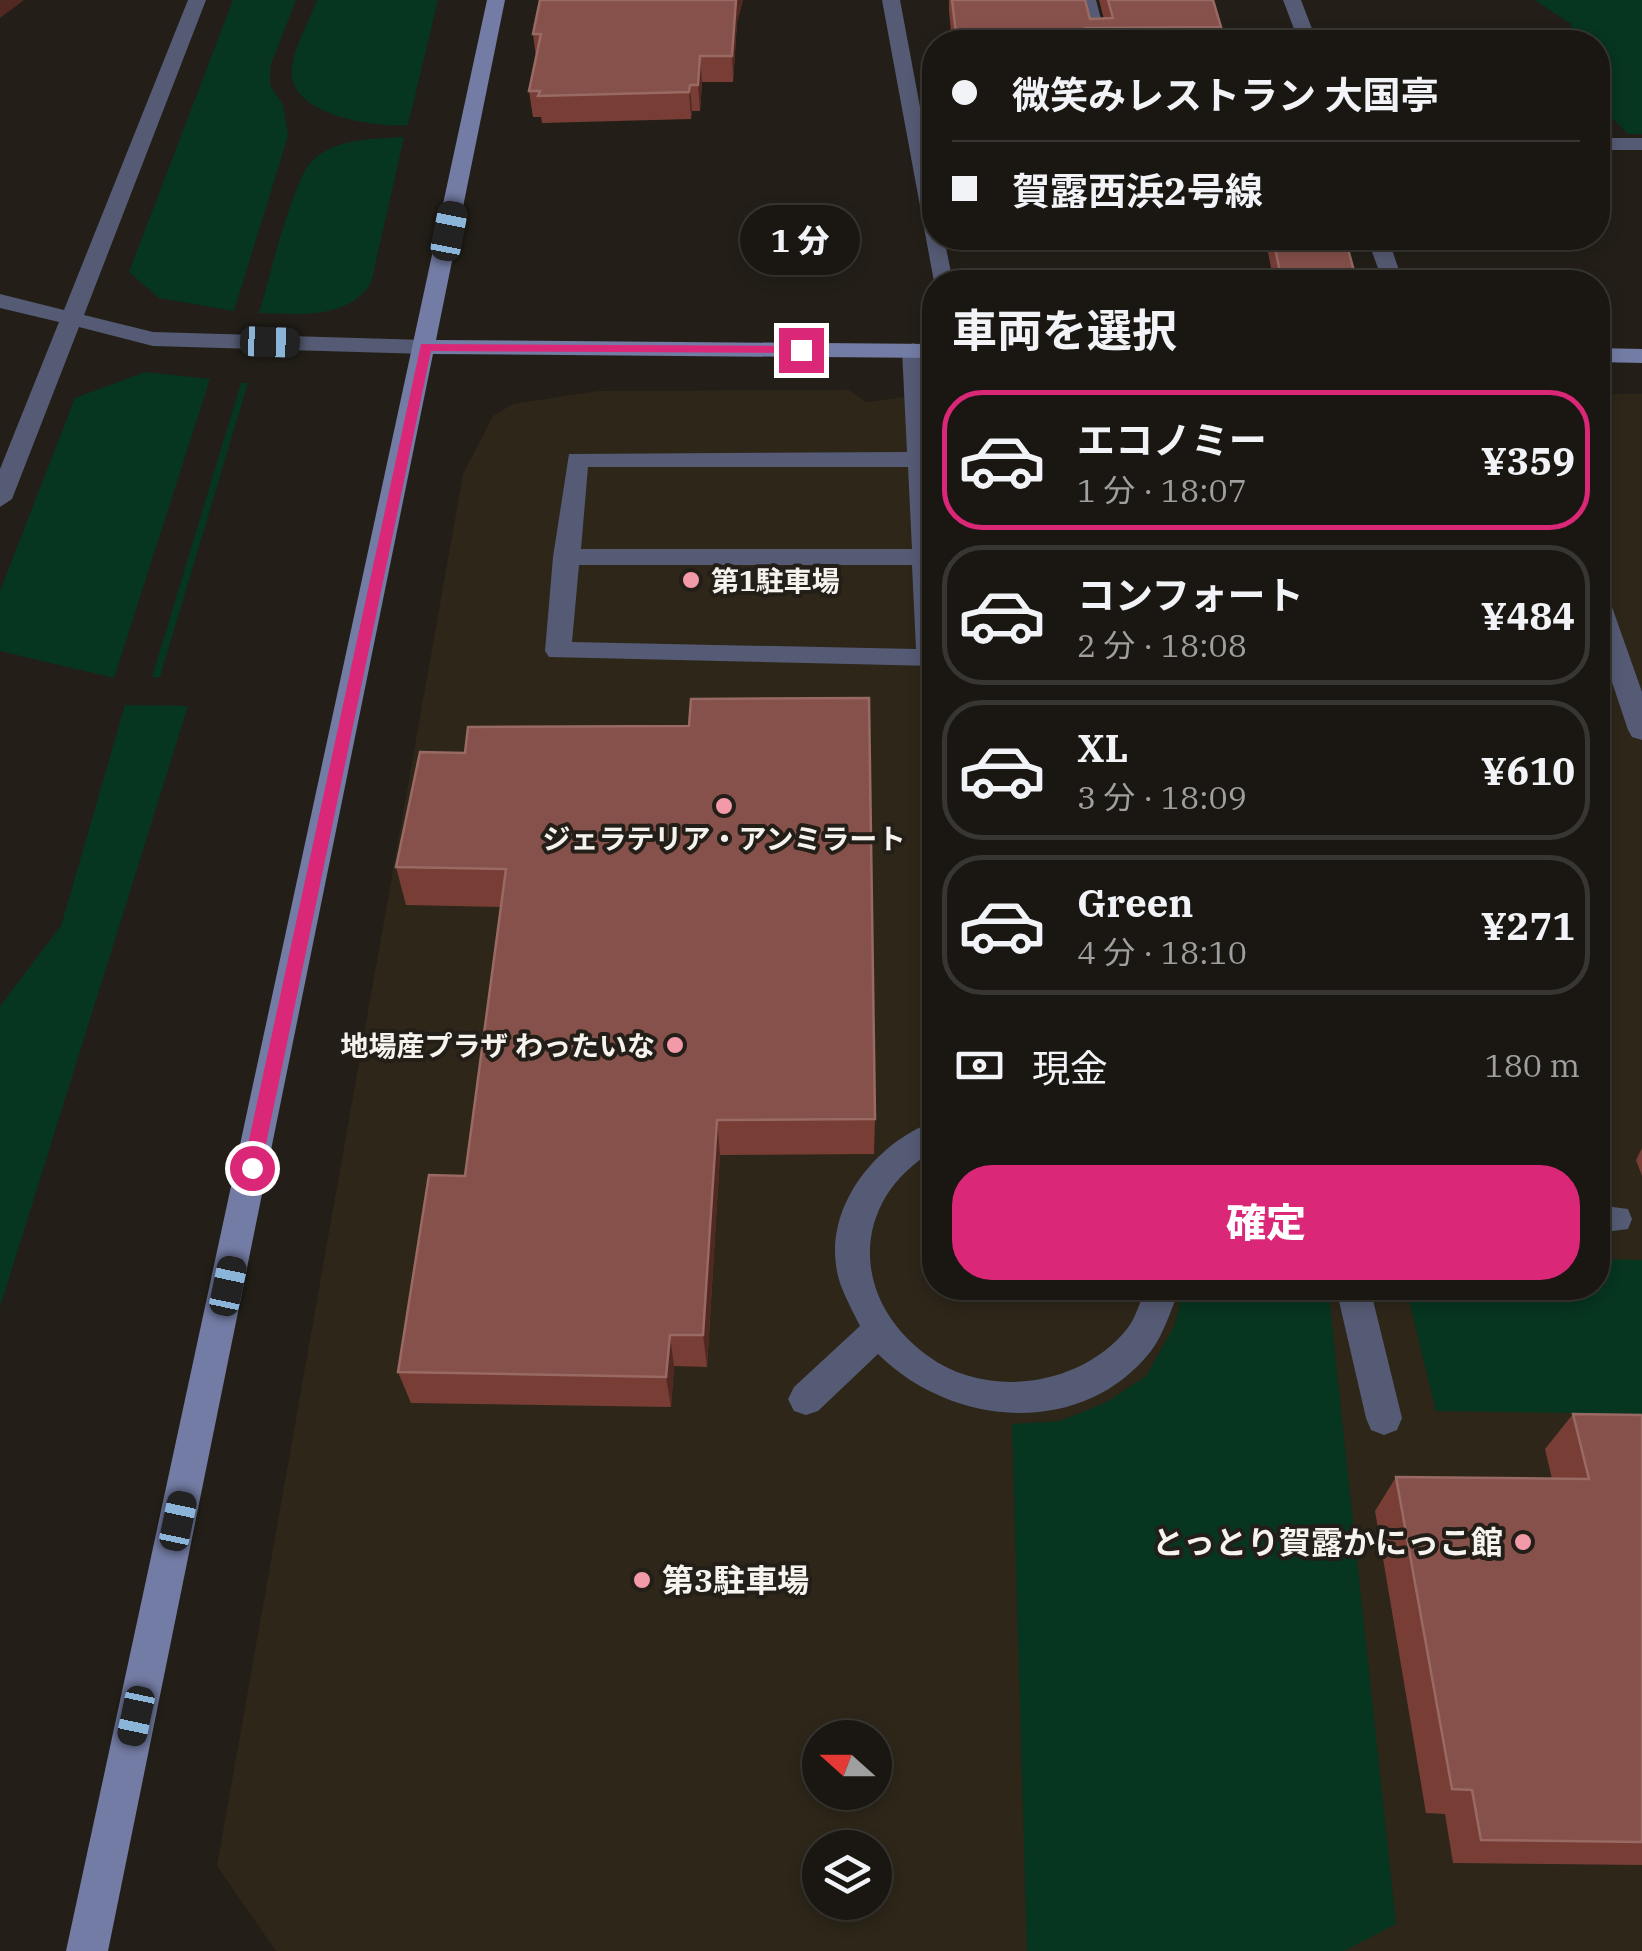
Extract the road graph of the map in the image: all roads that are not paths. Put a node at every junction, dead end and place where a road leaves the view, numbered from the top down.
1 (198, 0) edge
2 (496, 0) edge
3 (892, 0) edge
4 (1087, 0) edge
5 (1292, 0) edge
6 (1095, 30) edge
7 (1303, 30) edge
8 (1610, 144) edge
9 (1642, 144) edge
10 (922, 169) edge
11 (0, 301) edge
12 (72, 318) junction
13 (426, 347) junction
14 (922, 350) edge
15 (1610, 355) edge
16 (1642, 356) edge
17 (922, 460) edge
18 (0, 499) edge
19 (922, 557) edge
20 (564, 558) junction
21 (1610, 638) edge
22 (922, 658) edge
23 (1642, 730) edge
24 (922, 1140) edge
25 (1160, 1300) edge
26 (1357, 1300) edge
27 (879, 1330) junction
28 (806, 1399) dead end
29 (1384, 1418) dead end
30 (87, 1951) edge

1 - 12 street
2 - 13 street
3 - 10 street
4 - 6 street
5 - 7 street
8 - 9 street
11 - 12 street
12 - 13 street
12 - 18 street
13 - 14 street
13 - 30 street
15 - 16 street
17 - 20 street
19 - 20 street
20 - 22 street
21 - 23 street
24 - 27 street
25 - 27 street
26 - 29 street
27 - 28 street

